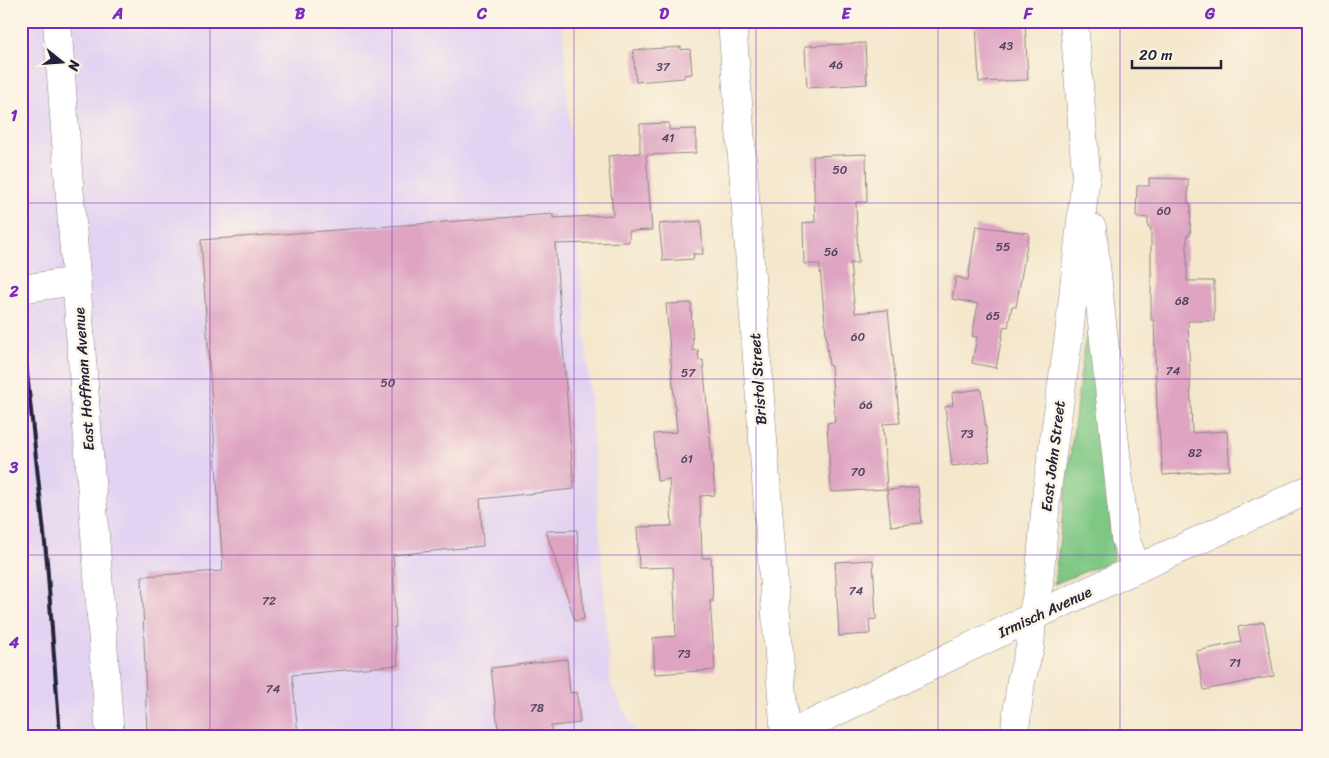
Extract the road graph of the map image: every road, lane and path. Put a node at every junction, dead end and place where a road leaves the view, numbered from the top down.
1 (57, 21) edge
2 (732, 21) edge
3 (1074, 21) edge
4 (1086, 174) junction
5 (76, 281) junction
6 (21, 288) edge
7 (1308, 490) edge
8 (1137, 569) junction
9 (1032, 617) junction
10 (784, 736) edge
11 (110, 737) edge
12 (1014, 737) edge

1 - 5 street, East Hoffman Avenue
2 - 10 street, Bristol Street
3 - 4 street, East John Street
4 - 8 street, East John Street
4 - 9 street, East John Street
5 - 6 street
5 - 11 street, East Hoffman Avenue
7 - 8 street, Irmisch Avenue
8 - 9 street, Irmisch Avenue
9 - 10 street, Irmisch Avenue
9 - 12 street, East John Street

